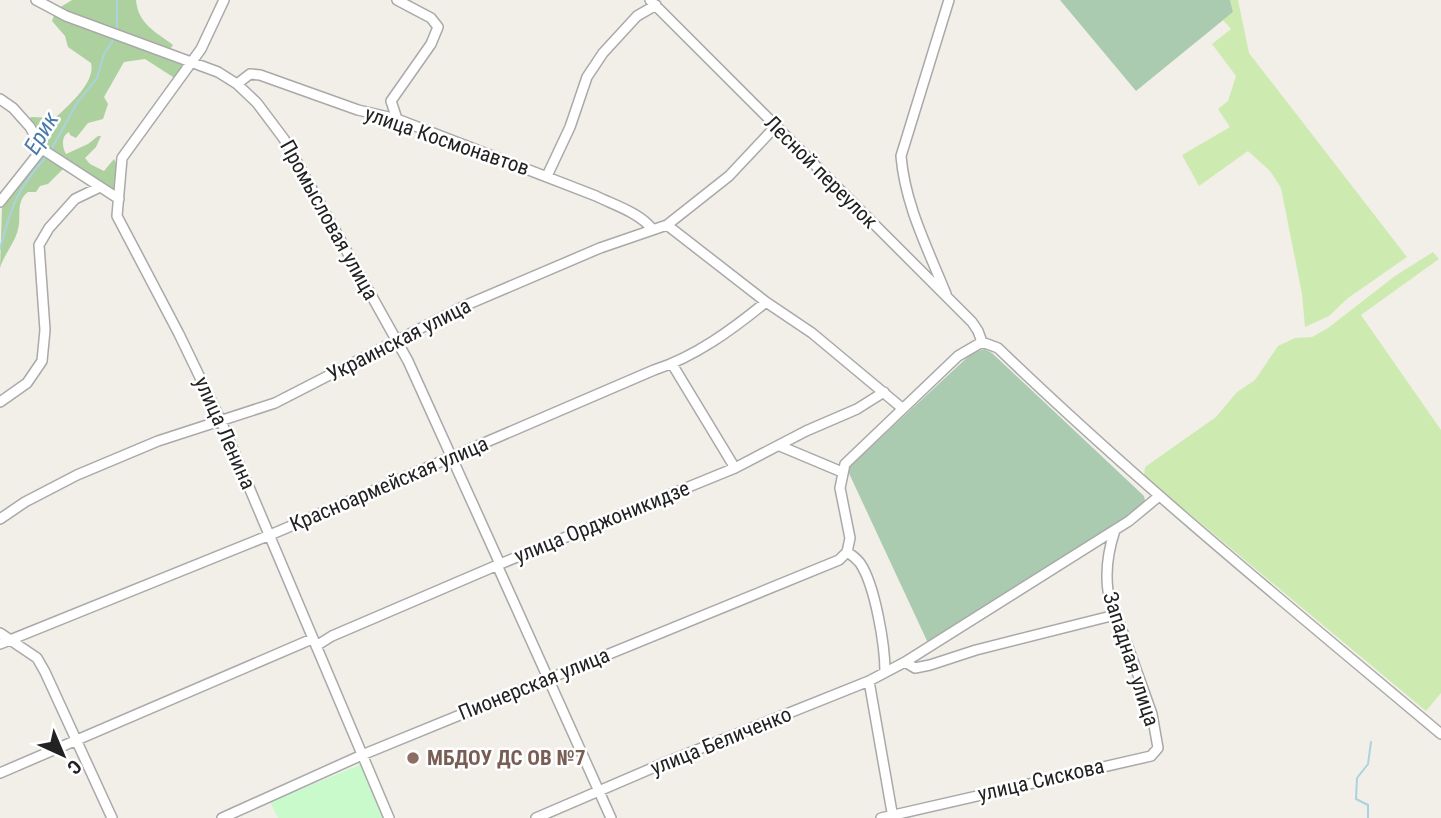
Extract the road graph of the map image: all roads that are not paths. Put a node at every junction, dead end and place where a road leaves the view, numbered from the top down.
1 (36, 0) edge
2 (224, 0) edge
3 (397, 0) edge
4 (949, 0) edge
5 (653, 3) edge
6 (191, 62) junction
7 (237, 84) junction
8 (0, 99) edge
9 (391, 101) junction
10 (374, 114) junction
11 (397, 119) junction
12 (775, 127) junction
13 (42, 149) junction
14 (547, 176) junction
15 (100, 187) junction
16 (119, 199) junction
17 (0, 202) edge
18 (667, 225) junction
19 (652, 229) junction
20 (948, 299) junction
21 (766, 302) junction
22 (396, 342) junction
23 (982, 342) junction
24 (672, 364) junction
25 (884, 392) junction
26 (0, 402) edge
27 (902, 408) junction
28 (221, 421) junction
29 (780, 446) junction
30 (452, 456) junction
31 (735, 468) junction
32 (842, 472) junction
33 (1158, 497) junction
34 (0, 519) edge
35 (1115, 530) junction
36 (270, 535) junction
37 (847, 552) junction
38 (498, 564) junction
39 (1115, 615) junction
40 (0, 632) edge
41 (13, 641) junction
42 (314, 643) junction
43 (0, 645) edge
44 (905, 662) junction
45 (885, 673) junction
46 (550, 677) junction
47 (869, 681) junction
48 (1441, 734) edge
49 (78, 741) junction
50 (1158, 748) joint
51 (362, 755) junction
52 (0, 773) edge
53 (600, 792) junction
54 (893, 816) edge
55 (112, 818) edge
56 (222, 818) edge
57 (389, 818) edge
58 (536, 818) edge
59 (611, 818) edge
60 (881, 818) edge

1 - 6 street, Промысловая улица
2 - 6 street, улица Ленина
3 - 9 street
4 - 20 street
5 - 12 street, Лесной переулок
5 - 14 street, Лесной переулок
6 - 7 street, Промысловая улица
6 - 16 street, улица Ленина
7 - 10 street, улица Космонавтов
7 - 22 street, Промысловая улица
8 - 13 street
9 - 10 street
9 - 11 street
10 - 11 street, улица Космонавтов
11 - 14 street, улица Космонавтов
12 - 18 street, Украинская улица
12 - 20 street, Лесной переулок
13 - 15 street
13 - 17 street
14 - 19 street, улица Космонавтов
15 - 16 street
15 - 26 street
16 - 28 street, улица Ленина
18 - 19 street, Украинская улица
18 - 21 street
19 - 22 street, Украинская улица
20 - 23 street, Лесной переулок
21 - 24 street, Красноармейская улица
21 - 25 street
22 - 28 street, Украинская улица
22 - 30 street, Промысловая улица
23 - 27 street
23 - 33 street
24 - 30 street, Красноармейская улица
24 - 31 street
25 - 27 street
25 - 29 street, улица Орджоникидзе
27 - 32 street
28 - 34 street, Украинская улица
28 - 36 street, улица Ленина
29 - 31 street, улица Орджоникидзе
29 - 32 street
30 - 36 street, Красноармейская улица
30 - 38 street, Промысловая улица
31 - 38 street, улица Орджоникидзе
32 - 37 street
33 - 35 street, улица Беличенко
33 - 48 street
35 - 39 street, Западная улица
35 - 44 street, улица Беличенко
36 - 41 street, Красноармейская улица
36 - 42 street, улица Ленина
37 - 45 street
37 - 46 street, Пионерская улица
38 - 42 street, улица Орджоникидзе
38 - 46 street, Промысловая улица
39 - 44 street, улица Беличенко
39 - 50 street, Западная улица
40 - 41 street
41 - 43 street, Красноармейская улица
41 - 49 street
42 - 49 street, улица Орджоникидзе
42 - 51 street, улица Ленина
44 - 45 street, улица Беличенко
45 - 47 street, улица Беличенко
46 - 51 street, Пионерская улица
46 - 53 street, Промысловая улица
47 - 53 street, улица Беличенко
47 - 54 street
49 - 52 street, улица Орджоникидзе
49 - 55 street
50 - 54 street, улица Сискова
51 - 56 street, Пионерская улица
51 - 57 street, улица Ленина
53 - 58 street, улица Беличенко
53 - 59 street, Промысловая улица
54 - 60 street, улица Сискова

